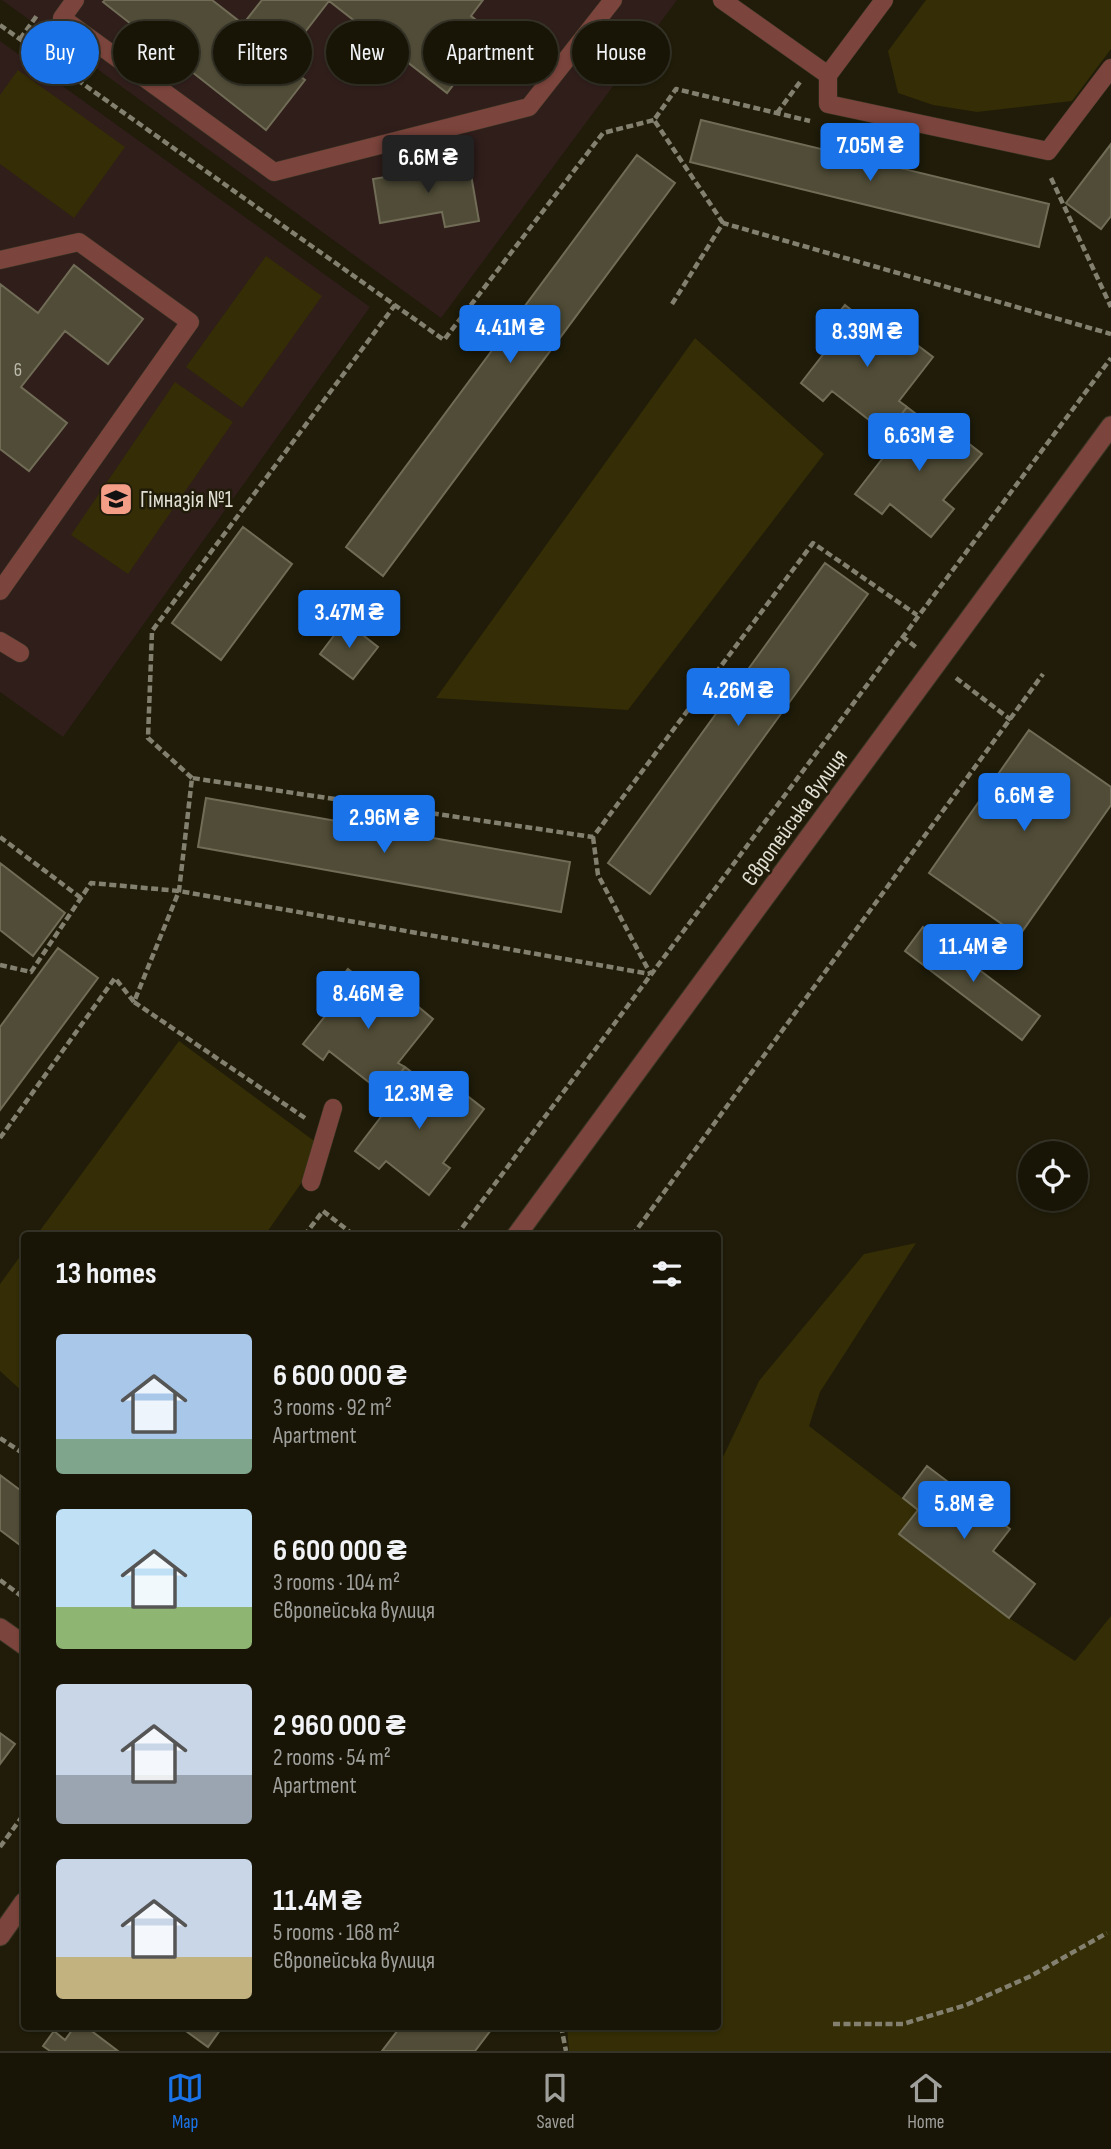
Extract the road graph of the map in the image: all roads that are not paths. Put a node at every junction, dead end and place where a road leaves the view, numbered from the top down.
1 (75, 0) edge
2 (613, 0) edge
3 (722, 0) edge
4 (884, 0) edge
5 (1111, 68) edge
6 (828, 75) junction
7 (0, 260) edge
8 (1111, 426) edge
9 (0, 591) edge
10 (0, 641) edge
11 (20, 653) dead end
12 (332, 1108) dead end
13 (311, 1182) dead end
14 (519, 1232) edge
15 (0, 1628) edge
16 (21, 1643) edge
17 (21, 1906) edge
18 (0, 1936) edge

1 - 2 lane
3 - 6 lane
4 - 6 lane
5 - 6 lane
7 - 9 lane
8 - 14 street, Європейська вулиця
10 - 11 lane
12 - 13 lane
15 - 16 street
17 - 18 street

